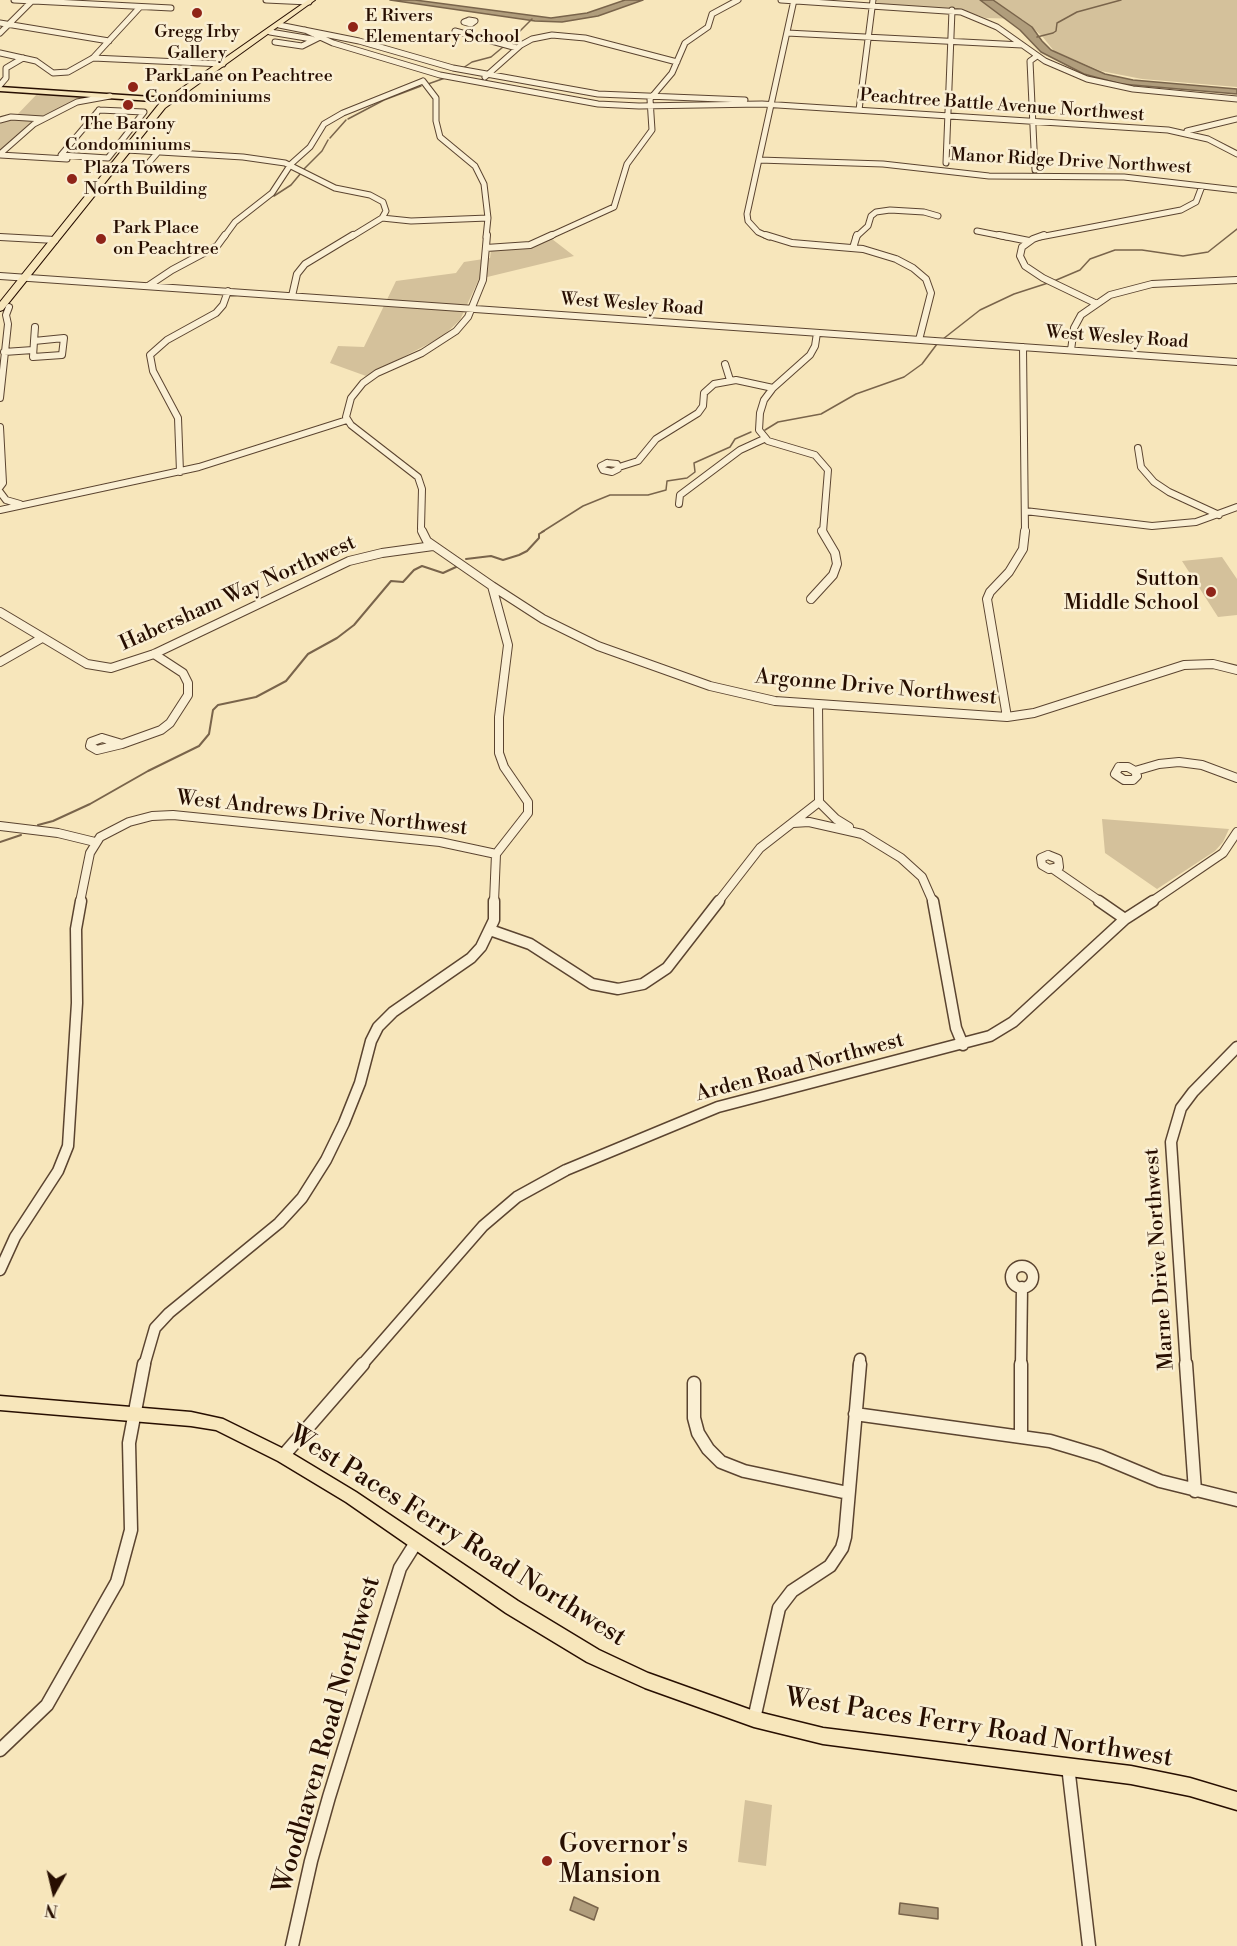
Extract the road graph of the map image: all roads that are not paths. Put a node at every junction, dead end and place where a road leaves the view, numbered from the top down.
1 (14, 0) edge
2 (266, 0) edge
3 (738, 0) edge
4 (781, 0) edge
5 (794, 0) edge
6 (32, 1) edge
7 (310, 1) edge
8 (873, 3) edge
9 (140, 6) junction
10 (171, 8) dead end
11 (952, 10) junction
12 (290, 17) junction
13 (0, 23) edge
14 (466, 23) dead end
15 (8, 25) junction
16 (279, 26) junction
17 (303, 29) junction
18 (270, 32) junction
19 (0, 33) edge
20 (787, 33) junction
21 (320, 37) junction
22 (868, 38) junction
23 (312, 39) junction
24 (109, 41) junction
25 (275, 42) dead end
26 (951, 43) junction
27 (1022, 45) junction
28 (517, 48) junction
29 (0, 53) edge
30 (1036, 56) junction
31 (23, 58) junction
32 (93, 58) junction
33 (432, 62) junction
34 (677, 62) junction
35 (223, 64) junction
36 (428, 72) junction
37 (488, 75) junction
38 (423, 81) junction
39 (479, 83) junction
40 (0, 87) edge
41 (110, 96) junction
42 (651, 97) junction
43 (1237, 99) edge
44 (168, 100) junction
45 (762, 104) junction
46 (771, 105) junction
47 (651, 106) junction
48 (858, 110) junction
49 (947, 116) junction
50 (43, 119) junction
51 (137, 119) junction
52 (151, 119) junction
53 (1237, 119) edge
54 (0, 120) edge
55 (1032, 122) junction
56 (1182, 132) junction
57 (128, 150) junction
58 (159, 151) junction
59 (1237, 154) edge
60 (0, 155) edge
61 (70, 158) junction
62 (759, 160) junction
63 (117, 162) junction
64 (291, 164) junction
65 (946, 164) junction
66 (145, 167) dead end
67 (934, 169) junction
68 (1035, 170) junction
69 (963, 173) junction
70 (1048, 175) junction
71 (1024, 176) junction
72 (1202, 186) junction
73 (1237, 190) edge
74 (938, 216) dead end
75 (382, 218) junction
76 (488, 218) junction
77 (977, 231) dead end
78 (0, 237) edge
79 (55, 240) junction
80 (1029, 241) junction
81 (853, 248) junction
82 (486, 249) junction
83 (0, 276) edge
84 (26, 278) junction
85 (1237, 280) edge
86 (148, 286) junction
87 (228, 291) junction
88 (292, 296) junction
89 (7, 303) edge
90 (1095, 303) junction
91 (472, 309) junction
92 (0, 315) edge
93 (8, 317) junction
94 (35, 327) dead end
95 (817, 333) junction
96 (919, 340) junction
97 (34, 341) junction
98 (1023, 347) junction
99 (33, 350) junction
100 (1071, 350) junction
101 (4, 352) junction
102 (33, 357) junction
103 (1237, 362) edge
104 (725, 364) dead end
105 (31, 368) dead end
106 (730, 380) junction
107 (773, 388) junction
108 (0, 398) edge
109 (347, 420) junction
110 (0, 427) edge
111 (764, 439) junction
112 (1138, 448) dead end
113 (619, 467) dead end
114 (180, 472) junction
115 (0, 489) edge
116 (679, 504) dead end
117 (0, 506) edge
118 (17, 506) junction
119 (1237, 507) edge
120 (1025, 511) junction
121 (1219, 515) junction
122 (433, 546) junction
123 (492, 586) junction
124 (811, 599) dead end
125 (0, 612) edge
126 (42, 638) junction
127 (154, 654) junction
128 (0, 662) edge
129 (1237, 670) edge
130 (818, 704) junction
131 (1007, 717) junction
132 (122, 744) dead end
133 (1135, 771) dead end
134 (1237, 778) edge
135 (819, 802) junction
136 (792, 823) junction
137 (0, 826) edge
138 (1237, 832) edge
139 (862, 834) junction
140 (95, 842) junction
141 (496, 854) junction
142 (1053, 869) dead end
143 (1125, 919) junction
144 (490, 930) junction
145 (963, 1045) junction
146 (1237, 1047) edge
147 (0, 1270) edge
148 (1022, 1287) dead end
149 (860, 1359) dead end
150 (694, 1383) dead end
151 (0, 1403) edge
152 (135, 1414) junction
153 (855, 1414) junction
154 (1021, 1437) junction
155 (283, 1456) junction
156 (1195, 1491) junction
157 (849, 1494) junction
158 (1237, 1500) edge
159 (417, 1541) junction
160 (754, 1719) junction
161 (0, 1750) edge
162 (1068, 1766) junction
163 (1237, 1801) edge
164 (292, 1946) edge
165 (1089, 1946) edge

1 - 6 street
2 - 7 street
3 - 34 street
4 - 5 street
5 - 8 street
5 - 20 street
6 - 9 street
6 - 15 street
7 - 12 highway
8 - 11 street
8 - 22 street
9 - 10 street
9 - 24 street
11 - 26 street
11 - 27 street
12 - 16 highway
12 - 17 street, Peachtree Battle Avenue Northwest
13 - 15 street
14 - 28 street
15 - 19 street
15 - 24 street
16 - 17 street, Peachtree Battle Avenue Northwest
16 - 18 highway
17 - 21 street, Peachtree Battle Avenue Northwest
17 - 33 street, Peachtree Battle Avenue Northwest
18 - 23 street
18 - 35 highway
20 - 22 street
20 - 46 street
21 - 23 street
21 - 36 street, Peachtree Battle Avenue Northwest
22 - 26 street
22 - 48 street
23 - 25 street
24 - 32 street
26 - 27 street
26 - 49 street
27 - 30 street
28 - 34 street
28 - 37 street
29 - 31 street
30 - 43 street
30 - 55 street
31 - 32 street
31 - 40 street
32 - 35 street
33 - 36 street
33 - 37 street, Peachtree Battle Avenue Northwest
34 - 42 street
35 - 44 highway
36 - 38 street
36 - 39 street, Peachtree Battle Avenue Northwest
37 - 39 street
37 - 42 street, Peachtree Battle Avenue Northwest
38 - 64 street
38 - 76 street
39 - 47 street, Peachtree Battle Avenue Northwest
40 - 41 main road
41 - 44 main road
41 - 50 street
42 - 45 street, Peachtree Battle Avenue Northwest
42 - 47 street
44 - 52 highway
45 - 46 street, Peachtree Battle Avenue Northwest
45 - 47 street, Peachtree Battle Avenue Northwest
46 - 48 street, Peachtree Battle Avenue Northwest
46 - 62 street
47 - 82 street
48 - 49 street, Peachtree Battle Avenue Northwest
49 - 55 street, Peachtree Battle Avenue Northwest
49 - 65 street
50 - 54 street
50 - 60 street
51 - 52 street
51 - 61 street
51 - 61 street
52 - 57 highway
53 - 56 street
55 - 56 street, Peachtree Battle Avenue Northwest
55 - 68 street
56 - 59 street, Peachtree Battle Avenue Northwest
57 - 58 street
57 - 63 highway
58 - 64 street
58 - 66 street
60 - 61 street
61 - 63 street
62 - 67 street, Manor Ridge Drive Northwest
62 - 81 street
63 - 79 highway
64 - 75 street
64 - 86 street
65 - 67 street
65 - 69 street
67 - 69 street, Manor Ridge Drive Northwest
68 - 70 street
68 - 71 street
69 - 71 street, Manor Ridge Drive Northwest
70 - 71 street, Manor Ridge Drive Northwest
70 - 72 street, Manor Ridge Drive Northwest
72 - 73 street, Manor Ridge Drive Northwest
72 - 80 street
74 - 81 street
75 - 76 street
75 - 88 street
76 - 82 street
77 - 80 street
78 - 79 street
79 - 84 highway
80 - 90 street
81 - 96 street
82 - 91 street
83 - 84 street, West Wesley Road
84 - 86 street, West Wesley Road
84 - 89 highway
85 - 90 street
86 - 87 street, West Wesley Road
87 - 88 street, West Wesley Road
87 - 114 street
88 - 91 street, West Wesley Road
89 - 93 street
90 - 100 street
91 - 95 street, West Wesley Road
91 - 109 street
92 - 93 street
93 - 101 street
94 - 97 street
95 - 96 street, West Wesley Road
95 - 107 street
96 - 98 street, West Wesley Road
97 - 99 street
97 - 102 street
98 - 100 street, West Wesley Road
98 - 120 street
99 - 101 street
99 - 102 street
100 - 103 street, West Wesley Road
101 - 108 street
102 - 105 street
104 - 106 street
106 - 107 street
106 - 113 street
107 - 111 street
109 - 114 street
109 - 122 street
110 - 115 street
111 - 116 street
111 - 124 street
112 - 121 street
114 - 118 street
115 - 118 street
117 - 118 street
119 - 121 street
120 - 121 street
120 - 131 street
122 - 123 street, Argonne Drive Northwest
122 - 127 street, Habersham Way Northwest
123 - 130 street, Argonne Drive Northwest
123 - 141 street
125 - 126 street, Habersham Way Northwest
126 - 127 street, Habersham Way Northwest
126 - 128 street
127 - 132 street
129 - 131 street, Argonne Drive Northwest
130 - 131 street, Argonne Drive Northwest
130 - 135 street
133 - 134 street
135 - 136 street
135 - 139 street
136 - 139 street
136 - 144 street
137 - 140 street
138 - 143 street, Arden Road Northwest
139 - 145 street
140 - 141 street, West Andrews Drive Northwest
140 - 147 street
141 - 144 street
142 - 143 street
143 - 145 street, Arden Road Northwest
144 - 152 street
145 - 155 street, Arden Road Northwest
146 - 156 street, Marne Drive Northwest
148 - 154 street
149 - 153 street
150 - 157 street
151 - 152 main road, West Paces Ferry Road Northwest
152 - 155 main road, West Paces Ferry Road Northwest
152 - 161 street
153 - 154 street
153 - 157 street
154 - 156 street
155 - 159 main road, West Paces Ferry Road Northwest
156 - 158 street
157 - 160 street
159 - 160 main road, West Paces Ferry Road Northwest
159 - 164 street, Woodhaven Road Northwest
160 - 162 main road, West Paces Ferry Road Northwest
162 - 163 main road, West Paces Ferry Road Northwest
162 - 165 street

